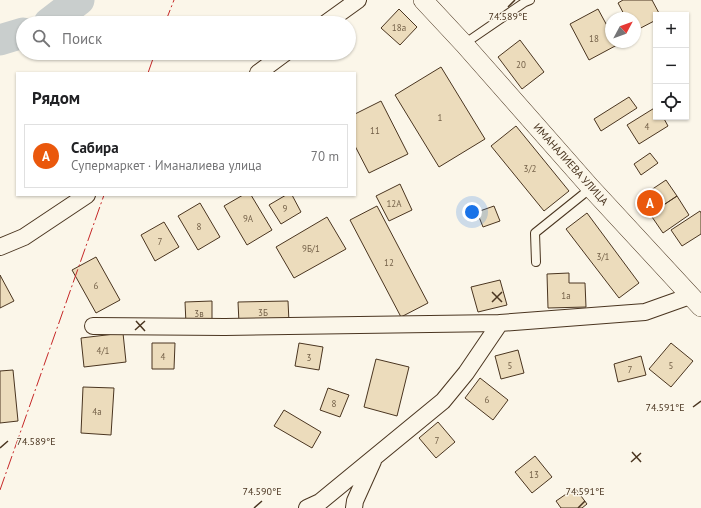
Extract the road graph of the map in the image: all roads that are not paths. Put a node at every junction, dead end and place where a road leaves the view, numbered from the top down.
1 (358, 0) edge
2 (423, 0) edge
3 (530, 0) edge
4 (336, 16) edge
5 (464, 44) junction
6 (276, 60) edge
7 (259, 72) edge
8 (591, 188) junction
9 (86, 196) edge
10 (0, 247) edge
11 (536, 262) dead end
12 (696, 302) edge
13 (500, 324) junction
14 (93, 326) dead end
15 (374, 458) junction
16 (318, 506) edge
17 (354, 508) edge

1 - 4 street
2 - 5 street, ИМАНАЛИЕВА УЛИЦА
3 - 5 lane
5 - 8 street, ИМАНАЛИЕВА УЛИЦА
6 - 7 street
8 - 11 lane
8 - 12 street, ИМАНАЛИЕВА УЛИЦА
9 - 10 street
12 - 13 street
13 - 14 street
13 - 15 street
15 - 16 street
15 - 17 street

